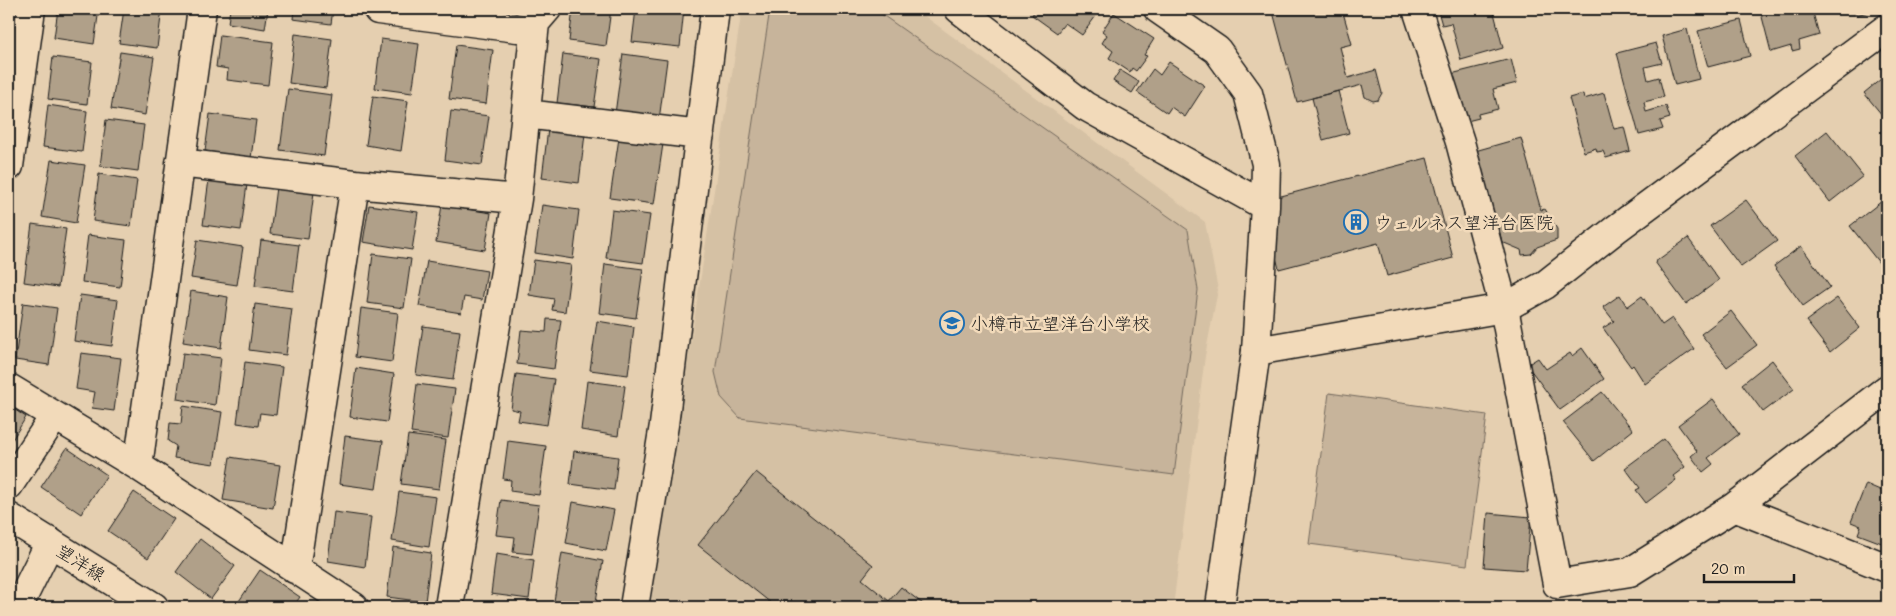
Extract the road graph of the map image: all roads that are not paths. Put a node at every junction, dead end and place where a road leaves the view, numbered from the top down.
1 (31, 9) edge
2 (202, 9) edge
3 (378, 9) edge
4 (715, 9) edge
5 (959, 9) edge
6 (1158, 9) edge
7 (1417, 9) edge
8 (541, 16) edge
9 (1887, 28) edge
10 (526, 114) junction
11 (700, 135) junction
12 (180, 162) junction
13 (9, 166) edge
14 (355, 184) junction
15 (517, 199) junction
16 (1266, 206) junction
17 (1504, 308) junction
18 (1256, 351) junction
19 (9, 388) edge
20 (1887, 389) edge
21 (54, 417) junction
22 (138, 466) junction
23 (9, 485) edge
24 (1734, 507) junction
25 (9, 517) edge
26 (50, 542) junction
27 (1887, 568) edge
28 (295, 569) junction
29 (18, 607) edge
30 (154, 607) edge
31 (354, 607) edge
32 (449, 607) edge
33 (634, 607) edge
34 (1220, 607) edge

1 - 13 street
2 - 12 street
3 - 8 street
4 - 11 street
5 - 16 street
6 - 16 street
7 - 17 street
8 - 10 street
9 - 17 street
10 - 11 street
10 - 15 street
11 - 33 street
12 - 14 street
12 - 22 street
14 - 15 street
14 - 28 street
15 - 32 street
16 - 18 street
17 - 18 street
17 - 24 street
18 - 34 street
19 - 21 street
20 - 24 street
21 - 22 street
21 - 23 street
22 - 28 street
24 - 27 street
25 - 26 street, 望洋線
26 - 29 street
26 - 30 street, 望洋線
28 - 31 street

